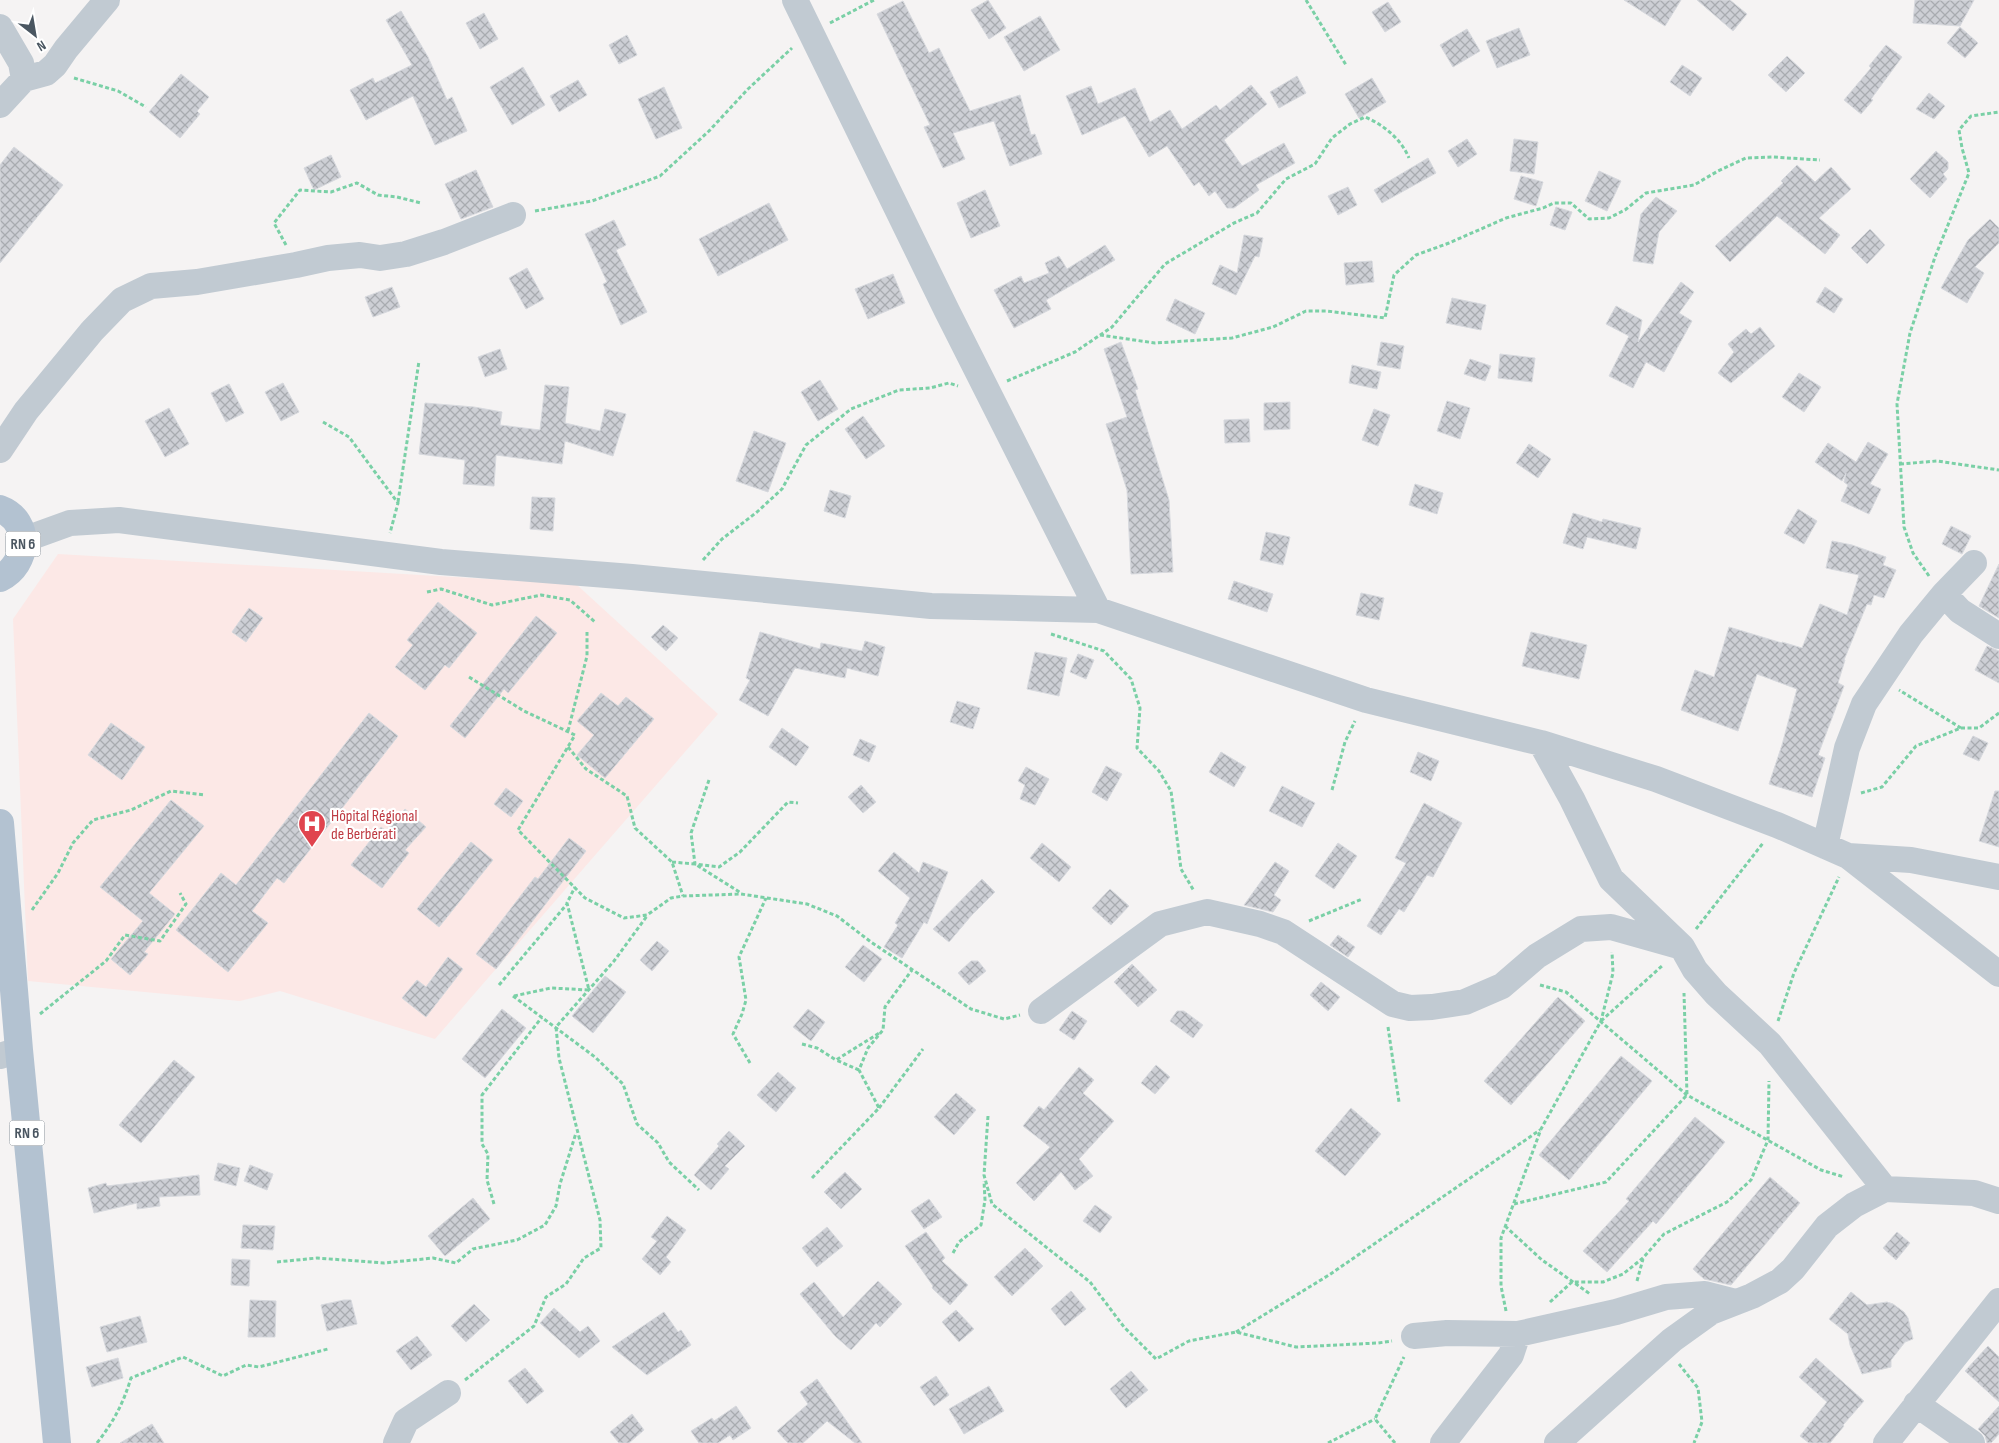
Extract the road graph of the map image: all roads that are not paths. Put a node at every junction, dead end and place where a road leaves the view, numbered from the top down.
1 (107, 0) edge
2 (795, 0) edge
3 (0, 27) edge
4 (24, 78) junction
5 (0, 105) edge
6 (513, 215) road end
7 (0, 450) edge
8 (0, 509) edge
9 (23, 540) junction
10 (1974, 563) dead end
11 (0, 578) edge
12 (1944, 594) junction
13 (1098, 610) junction
14 (1999, 636) edge
15 (1541, 743) junction
16 (0, 823) edge
17 (1837, 851) junction
18 (1999, 877) edge
19 (1682, 948) junction
20 (1999, 974) edge
21 (1040, 1010) road end
22 (11, 1028) edge
23 (1999, 1187) edge
24 (1885, 1189) junction
25 (1974, 1194) junction
26 (1999, 1201) edge
27 (1736, 1302) junction
28 (1999, 1302) edge
29 (1518, 1334) junction
30 (1414, 1336) road end
31 (448, 1393) road end
32 (1916, 1404) junction
33 (57, 1443) edge
34 (396, 1443) edge
35 (1443, 1443) edge
36 (1557, 1443) edge
37 (1886, 1443) edge
38 (1972, 1443) edge

1 - 4 street
2 - 13 street
3 - 4 street
4 - 5 street
6 - 7 street
8 - 9 main road, RN 6
9 - 11 main road, RN 6
9 - 13 street
10 - 12 street
12 - 14 street
12 - 17 street
13 - 15 street
15 - 17 street
15 - 19 street
16 - 22 main road, RN 6
17 - 18 street
17 - 20 street
19 - 21 street
19 - 24 street
22 - 33 main road, RN 6
23 - 25 street
24 - 25 street
24 - 27 street
25 - 26 street
27 - 29 street
27 - 36 street
28 - 32 street
29 - 30 street
29 - 35 street
31 - 34 street
32 - 37 street
32 - 38 street

